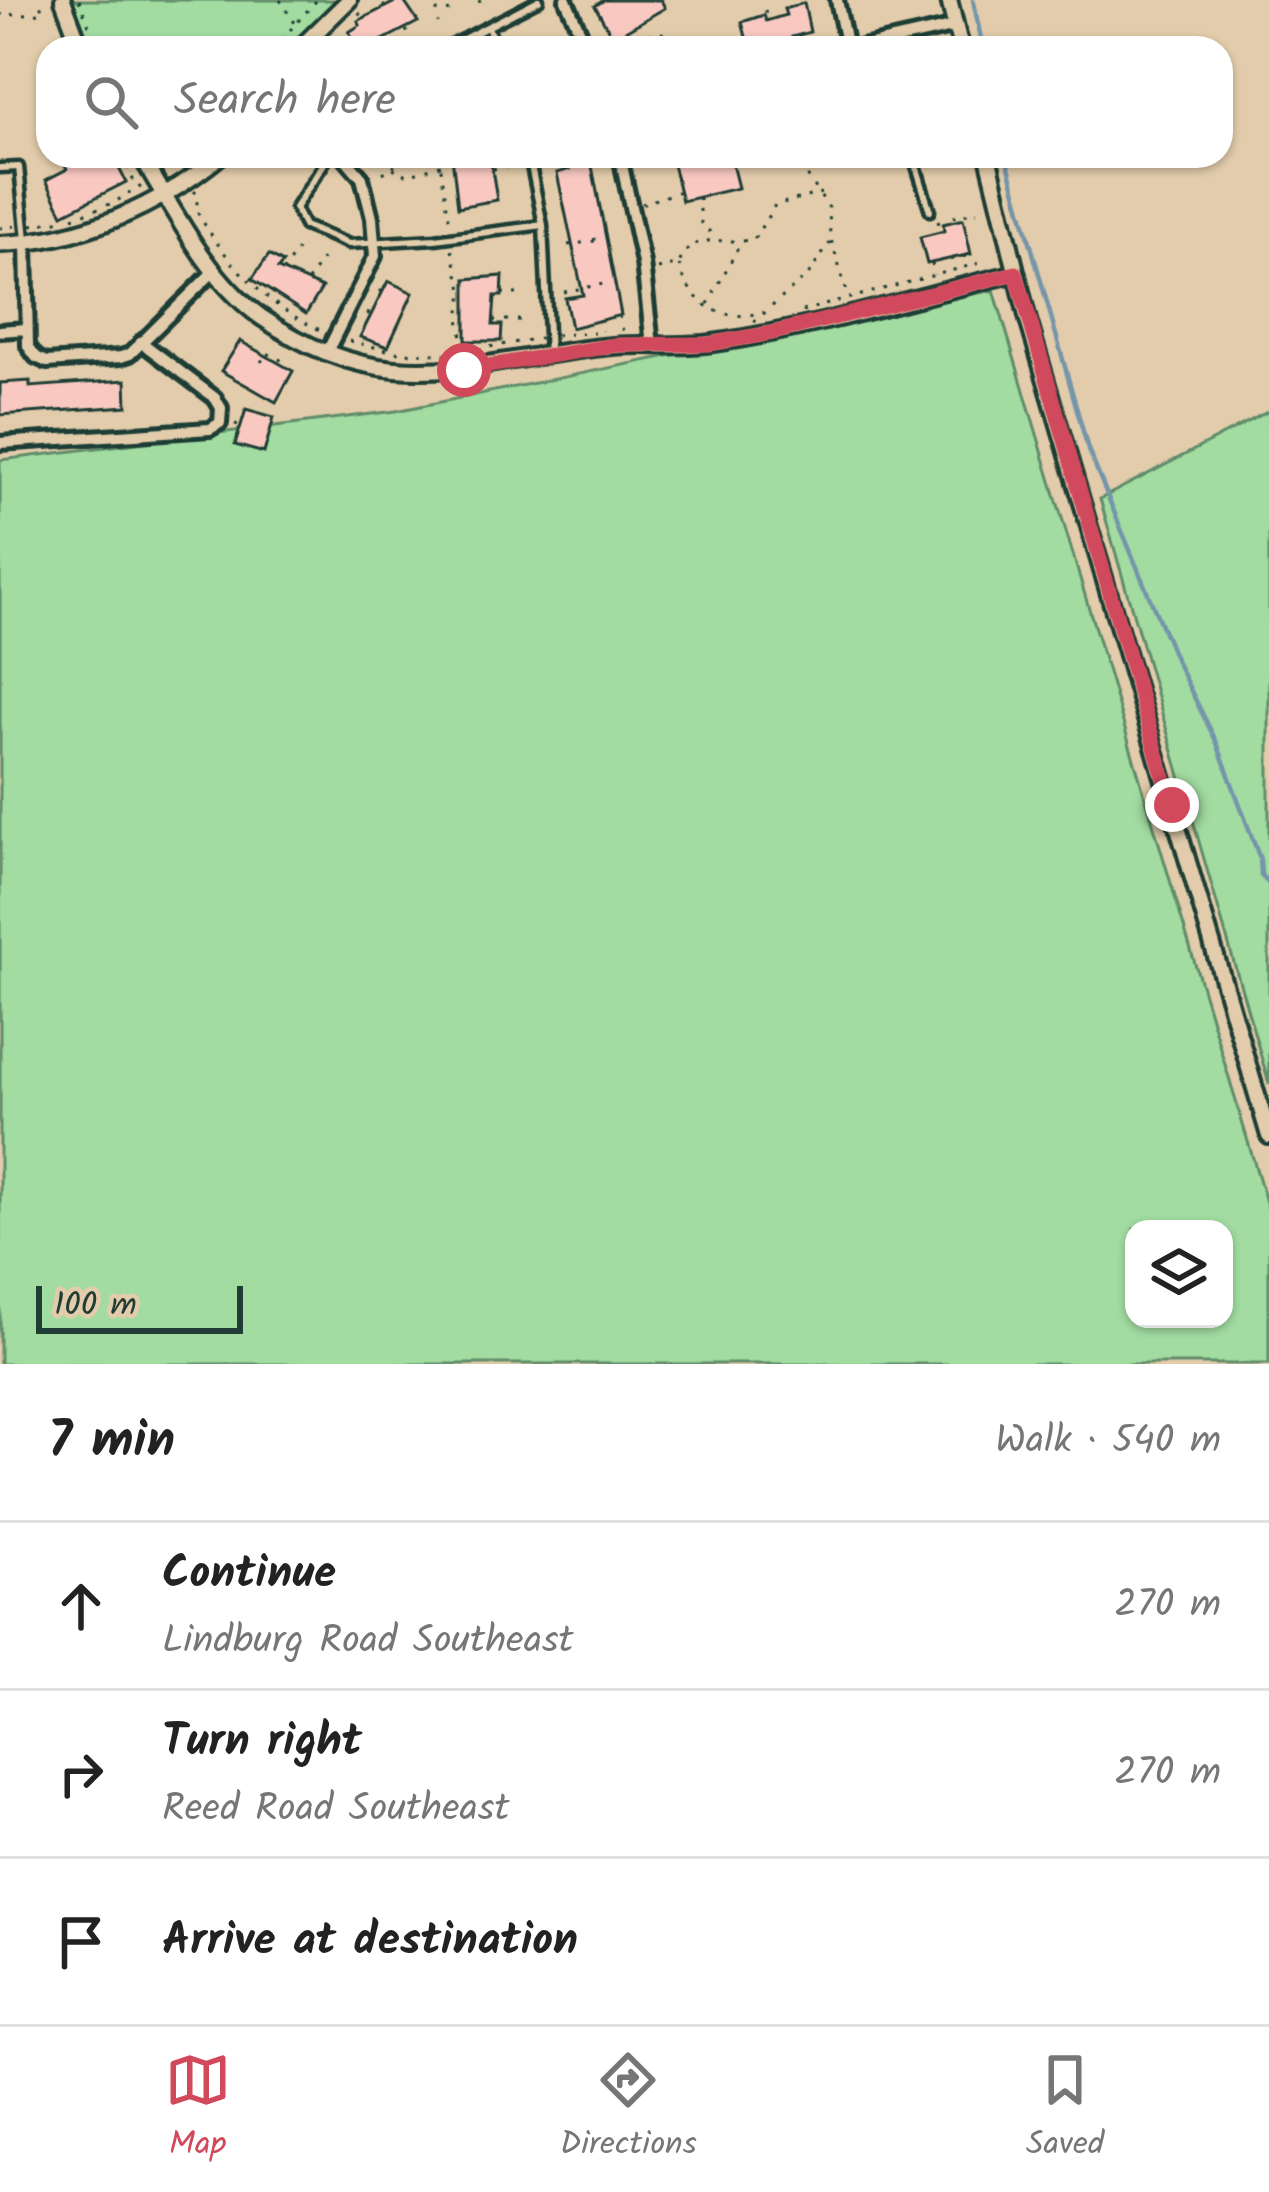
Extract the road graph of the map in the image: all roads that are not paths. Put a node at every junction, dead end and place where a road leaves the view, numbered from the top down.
1 (63, 0) edge
2 (539, 0) edge
3 (566, 0) edge
4 (837, 0) edge
5 (949, 0) edge
6 (357, 10) edge
7 (956, 26) junction
8 (488, 27) junction
9 (76, 36) edge
10 (315, 36) edge
11 (470, 36) edge
12 (491, 36) edge
13 (582, 36) edge
14 (844, 36) edge
15 (911, 36) edge
16 (958, 36) edge
17 (0, 168) edge
18 (148, 168) edge
19 (204, 168) edge
20 (320, 168) edge
21 (353, 168) edge
22 (531, 168) edge
23 (623, 168) edge
24 (917, 168) edge
25 (991, 168) edge
26 (166, 196) junction
27 (930, 211) dead end
28 (543, 225) junction
29 (376, 240) junction
30 (26, 243) junction
31 (0, 244) edge
32 (215, 270) junction
33 (1016, 273) junction
34 (26, 329) junction
35 (0, 331) edge
36 (141, 342) junction
37 (652, 345) junction
38 (327, 352) junction
39 (549, 356) junction
40 (0, 442) edge
41 (1269, 1136) edge

1 - 9 street
2 - 8 lane
3 - 13 street
4 - 14 street
5 - 7 street
6 - 10 street
7 - 15 street
7 - 16 street
8 - 11 lane
8 - 12 lane
17 - 30 lane
18 - 26 street
19 - 26 street
20 - 29 lane
21 - 29 street
22 - 28 lane
23 - 37 street
24 - 27 lane
25 - 33 street
26 - 30 street
26 - 32 street
28 - 29 lane
28 - 39 lane
29 - 38 street
30 - 31 street
30 - 34 street
32 - 36 street
32 - 38 street
33 - 37 street
33 - 41 street
34 - 35 street
34 - 36 street
36 - 40 street
37 - 39 street
38 - 39 street

